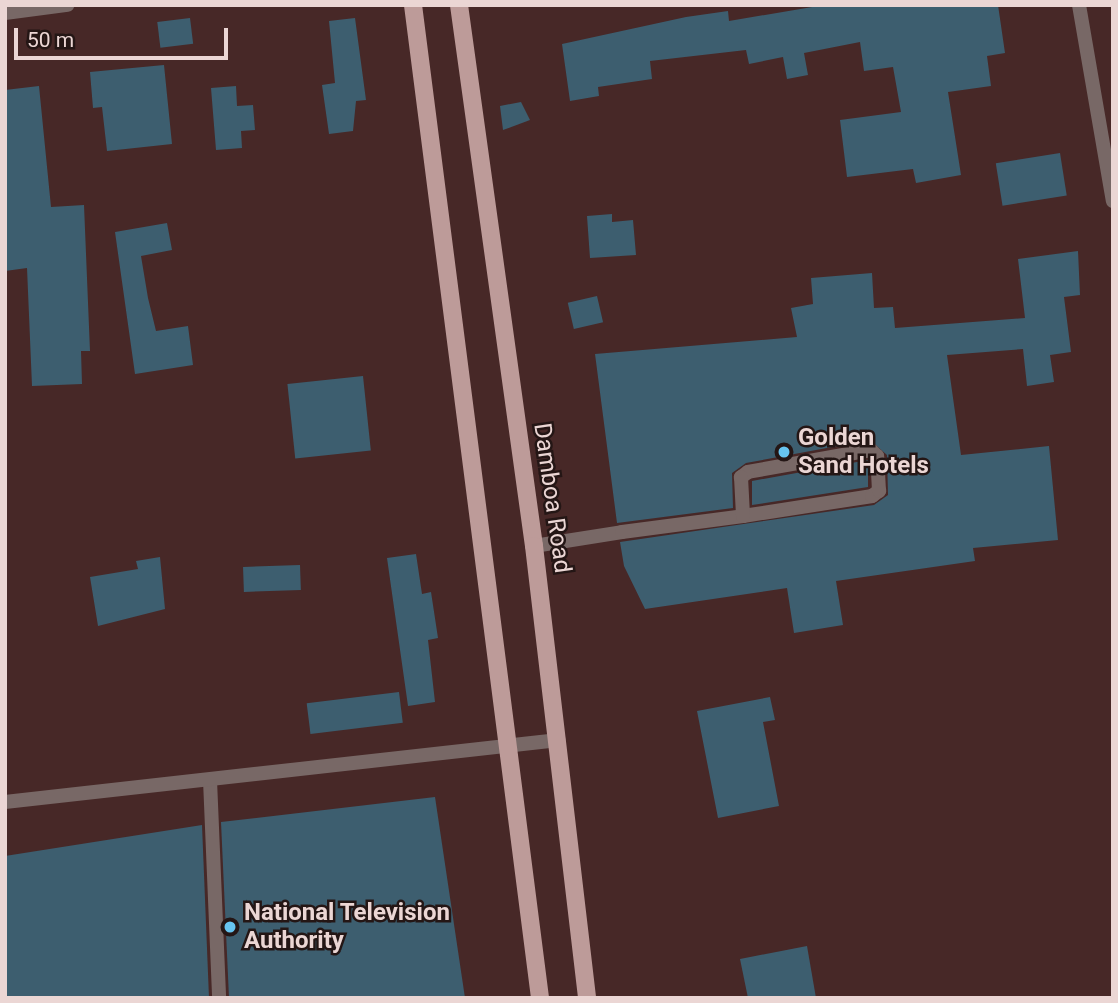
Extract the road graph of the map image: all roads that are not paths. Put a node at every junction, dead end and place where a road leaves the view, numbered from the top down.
1 (67, 5) edge
2 (413, 5) edge
3 (458, 5) edge
4 (1079, 5) edge
5 (5, 13) edge
6 (1113, 201) edge
7 (743, 516) junction
8 (534, 546) junction
9 (559, 740) junction
10 (510, 749) junction
11 (209, 780) junction
12 (5, 802) edge
13 (219, 998) edge
14 (540, 998) edge
15 (587, 998) edge

1 - 5 street
2 - 10 main road
3 - 8 main road, Damboa Road
4 - 6 street
7 - 7 street
7 - 8 street
8 - 9 main road, Damboa Road
9 - 10 street
9 - 15 main road, Damboa Road
10 - 11 street
10 - 14 main road
11 - 12 street
11 - 13 street

